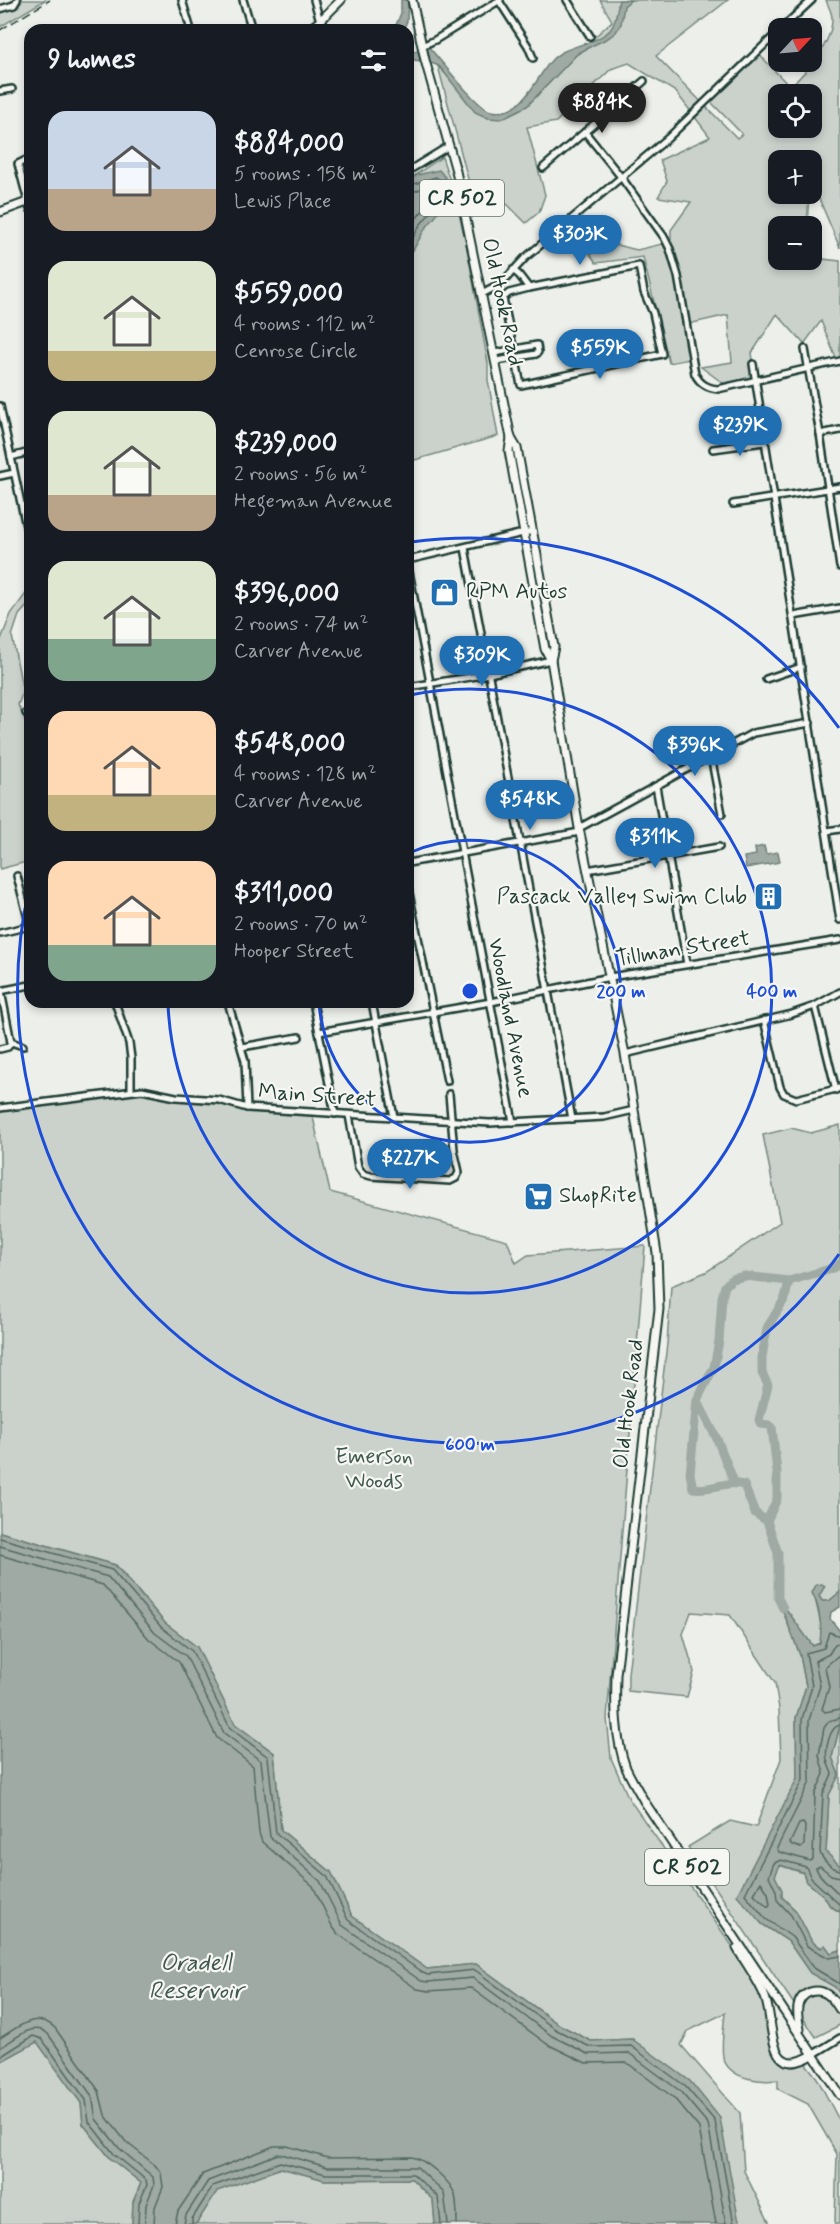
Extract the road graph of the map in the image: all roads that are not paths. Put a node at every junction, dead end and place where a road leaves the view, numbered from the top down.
1 (182, 0) edge
2 (243, 0) edge
3 (314, 0) edge
4 (341, 0) edge
5 (412, 0) edge
6 (499, 0) edge
7 (567, 0) edge
8 (812, 0) edge
9 (17, 1) edge
10 (0, 9) edge
11 (793, 18) edge
12 (320, 21) junction
13 (189, 24) edge
14 (250, 24) edge
15 (316, 24) edge
16 (590, 36) dead end
17 (768, 42) edge
18 (422, 46) junction
19 (533, 58) dead end
20 (644, 81) dead end
21 (12, 89) dead end
22 (0, 91) edge
23 (585, 132) junction
24 (449, 146) junction
25 (24, 161) edge
26 (414, 168) edge
27 (543, 168) dead end
28 (621, 177) junction
29 (24, 184) edge
30 (24, 206) edge
31 (0, 212) edge
32 (513, 270) junction
33 (529, 288) junction
34 (482, 294) junction
35 (805, 349) dead end
36 (495, 353) junction
37 (514, 354) junction
38 (840, 361) edge
39 (497, 362) junction
40 (753, 364) dead end
41 (808, 367) junction
42 (756, 379) junction
43 (0, 406) edge
44 (840, 430) edge
45 (820, 434) junction
46 (511, 438) junction
47 (764, 442) junction
48 (713, 449) dead end
49 (24, 454) edge
50 (11, 457) junction
51 (14, 473) junction
52 (0, 476) edge
53 (840, 486) edge
54 (827, 488) junction
55 (773, 498) junction
56 (733, 504) dead end
57 (24, 518) edge
58 (532, 531) junction
59 (523, 533) junction
60 (465, 548) junction
61 (414, 559) edge
62 (840, 567) edge
63 (414, 598) edge
64 (840, 608) edge
65 (793, 616) junction
66 (551, 660) junction
67 (801, 667) junction
68 (489, 674) junction
69 (766, 679) dead end
70 (430, 684) junction
71 (414, 686) edge
72 (810, 723) junction
73 (711, 756) junction
74 (656, 786) junction
75 (723, 814) dead end
76 (840, 829) edge
77 (579, 830) junction
78 (827, 831) junction
79 (520, 843) junction
80 (719, 847) dead end
81 (462, 853) junction
82 (667, 855) junction
83 (414, 862) edge
84 (587, 870) junction
85 (17, 876) dead end
86 (24, 903) edge
87 (414, 919) edge
88 (840, 920) edge
89 (24, 927) edge
90 (0, 933) edge
91 (840, 940) edge
92 (687, 964) junction
93 (610, 977) junction
94 (24, 986) edge
95 (548, 990) junction
96 (0, 991) edge
97 (840, 992) edge
98 (490, 1002) junction
99 (814, 1006) junction
100 (117, 1008) edge
101 (230, 1008) edge
102 (314, 1008) edge
103 (373, 1008) edge
104 (432, 1012) junction
105 (764, 1020) junction
106 (375, 1022) junction
107 (319, 1032) junction
108 (299, 1037) dead end
109 (11, 1042) junction
110 (23, 1046) dead end
111 (242, 1047) junction
112 (0, 1049) edge
113 (625, 1054) junction
114 (447, 1081) dead end
115 (838, 1089) edge
116 (131, 1090) junction
117 (449, 1094) dead end
118 (0, 1108) edge
119 (247, 1108) junction
120 (634, 1110) junction
121 (335, 1114) junction
122 (349, 1114) junction
123 (394, 1117) junction
124 (572, 1119) junction
125 (453, 1120) junction
126 (513, 1122) junction
127 (727, 1926) junction
128 (840, 2010) edge
129 (801, 2035) junction
130 (840, 2038) edge
131 (814, 2054) junction
132 (840, 2095) edge

1 - 13 street
2 - 14 street
3 - 12 street
4 - 12 main road
5 - 18 main road, Old Hook Road / CR 502
6 - 18 street
6 - 19 street
7 - 16 street
8 - 11 street
9 - 10 street
12 - 15 main road
17 - 28 street
18 - 24 main road, Old Hook Road / CR 502
20 - 23 street
21 - 22 street
23 - 27 street
23 - 28 street
24 - 26 street
24 - 34 main road, Old Hook Road / CR 502
25 - 29 street
28 - 32 street
28 - 42 street
30 - 31 main road
32 - 33 street
32 - 34 street
33 - 37 street
33 - 37 street
34 - 36 main road, Old Hook Road / CR 502
35 - 41 street
36 - 37 street
36 - 39 main road, Old Hook Road / CR 502
37 - 39 street
38 - 41 street
39 - 46 main road, Old Hook Road / CR 502
40 - 42 street
41 - 42 street
41 - 45 street
42 - 47 street
43 - 50 street
44 - 45 street
45 - 54 street
46 - 58 main road, Old Hook Road / CR 502
46 - 59 main road, Old Hook Road / CR 502
47 - 48 street
47 - 55 street
49 - 50 street
50 - 51 street
51 - 52 street
51 - 57 street
53 - 54 street
54 - 55 street
54 - 62 street
55 - 56 street
55 - 65 street
58 - 59 street
58 - 66 main road, Old Hook Road / CR 502
59 - 60 street
59 - 66 main road, Old Hook Road / CR 502
60 - 61 street
60 - 68 street
63 - 70 street, Woodland Avenue
64 - 65 street
65 - 67 street
66 - 68 street
66 - 77 main road, Old Hook Road / CR 502
67 - 69 street
67 - 72 street
68 - 70 street
68 - 79 street
70 - 71 street
70 - 81 street, Woodland Avenue
72 - 73 street
72 - 78 street
73 - 74 street
73 - 75 street
74 - 77 street
74 - 82 street
76 - 78 street
77 - 79 street
77 - 84 main road, Old Hook Road / CR 502
78 - 88 street
79 - 81 street
79 - 95 street
80 - 82 street
81 - 83 street
81 - 98 street, Woodland Avenue
82 - 84 street
82 - 92 street
84 - 93 main road, Old Hook Road / CR 502
85 - 86 street
87 - 104 street
89 - 90 street
91 - 92 street, Tillman Street
92 - 93 street, Tillman Street
93 - 95 street, Tillman Street
93 - 113 main road, Old Hook Road / CR 502
94 - 96 street
95 - 98 street, Tillman Street
95 - 124 street
96 - 109 street
97 - 99 street
98 - 104 street, Tillman Street
98 - 126 street, Woodland Avenue
99 - 105 street
99 - 115 street
100 - 116 street
101 - 111 street
102 - 107 street
103 - 106 street
104 - 106 street, Tillman Street
104 - 114 street
105 - 113 street
105 - 115 street
106 - 107 street, Tillman Street
106 - 123 street
107 - 121 street
108 - 111 street
109 - 110 street
109 - 112 street
111 - 119 street
113 - 120 main road, Old Hook Road / CR 502
116 - 118 street, Main Street
116 - 119 street, Main Street
117 - 125 street
119 - 121 street, Main Street
120 - 124 street, Main Street
120 - 127 main road, Old Hook Road / CR 502
121 - 122 street, Main Street
122 - 123 street, Main Street
122 - 125 street
123 - 125 street, Main Street
124 - 126 street, Main Street
125 - 126 street, Main Street
127 - 129 main road, Old Hook Road / CR 502
127 - 131 main road
128 - 129 main road
129 - 131 main road, Old Hook Road / CR 502
130 - 131 street
131 - 132 main road, Old Hook Road / CR 502

